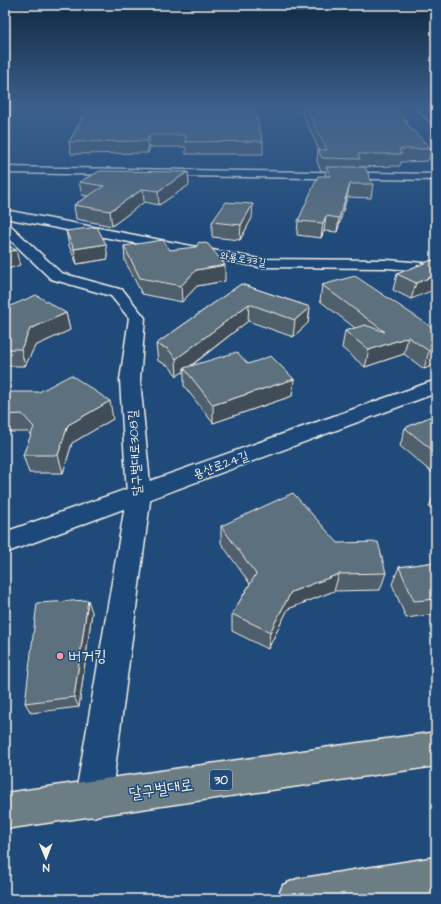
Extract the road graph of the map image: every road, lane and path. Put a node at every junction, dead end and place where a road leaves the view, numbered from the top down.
1 (5, 170) edge
2 (436, 177) edge
3 (5, 214) edge
4 (5, 228) edge
5 (436, 268) edge
6 (436, 386) edge
7 (139, 494) junction
8 (5, 543) edge
9 (436, 749) edge
10 (93, 799) junction
11 (5, 811) edge
12 (436, 877) edge
13 (317, 898) edge

1 - 2 street
3 - 5 street, 와룡로33길
4 - 7 street, 달구벌대로308길
6 - 7 street, 용산로24길
7 - 8 street, 용산로24길
7 - 10 street, 달구벌대로308길
9 - 10 main road, 달구벌대로 / 30
10 - 11 main road, 달구벌대로 / 30
12 - 13 main road

